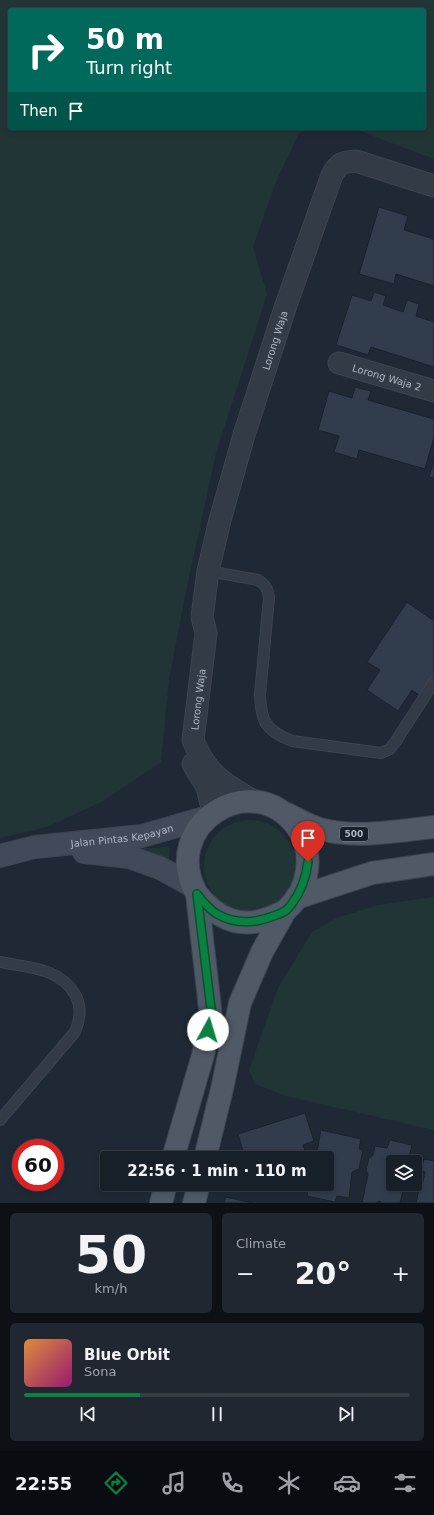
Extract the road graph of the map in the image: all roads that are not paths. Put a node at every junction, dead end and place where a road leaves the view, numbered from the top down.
1 (434, 186) edge
2 (339, 363) dead end
3 (434, 391) edge
4 (208, 571) junction
5 (202, 617) junction
6 (434, 682) edge
7 (255, 802) junction
8 (278, 810) junction
9 (210, 815) junction
10 (434, 827) edge
11 (35, 847) junction
12 (0, 856) edge
13 (434, 864) edge
14 (195, 890) junction
15 (290, 905) junction
16 (0, 962) edge
17 (0, 1120) edge
18 (175, 1151) edge
19 (208, 1151) edge
20 (164, 1191) edge
21 (197, 1191) edge
22 (161, 1203) edge
23 (194, 1203) edge

1 - 4 street, Lorong Waja
2 - 3 street, Lorong Waja 2
4 - 5 street, Lorong Waja
4 - 6 lane
5 - 7 street, Lorong Waja
5 - 9 street, Lorong Waja
7 - 8 main road, 500
7 - 9 main road, 500
8 - 10 main road, 500
8 - 15 main road, 500
9 - 11 street, Jalan Pintas Kepayan
9 - 14 main road
11 - 12 street, Jalan Pintas Kepayan
11 - 14 street, Jalan Pintas Kepayan
13 - 15 main road
14 - 15 main road
14 - 18 main road
15 - 19 main road, 500
16 - 17 lane
20 - 22 main road
21 - 23 main road

